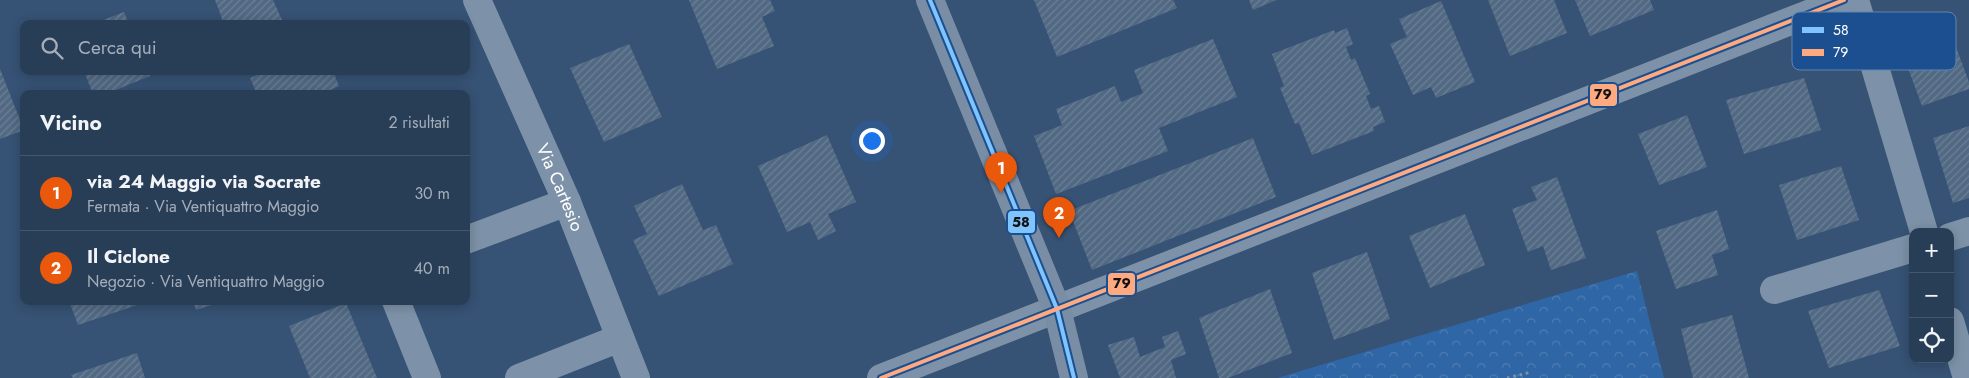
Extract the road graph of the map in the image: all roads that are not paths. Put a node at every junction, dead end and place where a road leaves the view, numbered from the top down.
1 (477, 0) edge
2 (930, 0) edge
3 (1844, 0) edge
4 (1855, 0) edge
5 (1813, 12) edge
6 (1859, 12) edge
7 (1792, 20) edge
8 (1876, 70) edge
9 (567, 202) junction
10 (1923, 228) edge
11 (1969, 232) edge
12 (1954, 236) edge
13 (470, 238) edge
14 (1909, 249) edge
15 (1774, 290) dead end
16 (398, 305) edge
17 (1057, 309) junction
18 (1954, 334) edge
19 (620, 338) junction
20 (427, 378) edge
21 (519, 378) edge
22 (636, 378) edge
23 (881, 378) edge
24 (1074, 378) edge
25 (1967, 378) edge

1 - 9 street, Via Cartesio
2 - 17 street
3 - 5 street
4 - 6 street
7 - 17 street
8 - 10 street
9 - 13 street
9 - 19 street, Via Cartesio
11 - 12 street
14 - 15 street
16 - 20 street
17 - 23 street
17 - 24 street
18 - 25 street
19 - 21 street
19 - 22 street, Via Cartesio

